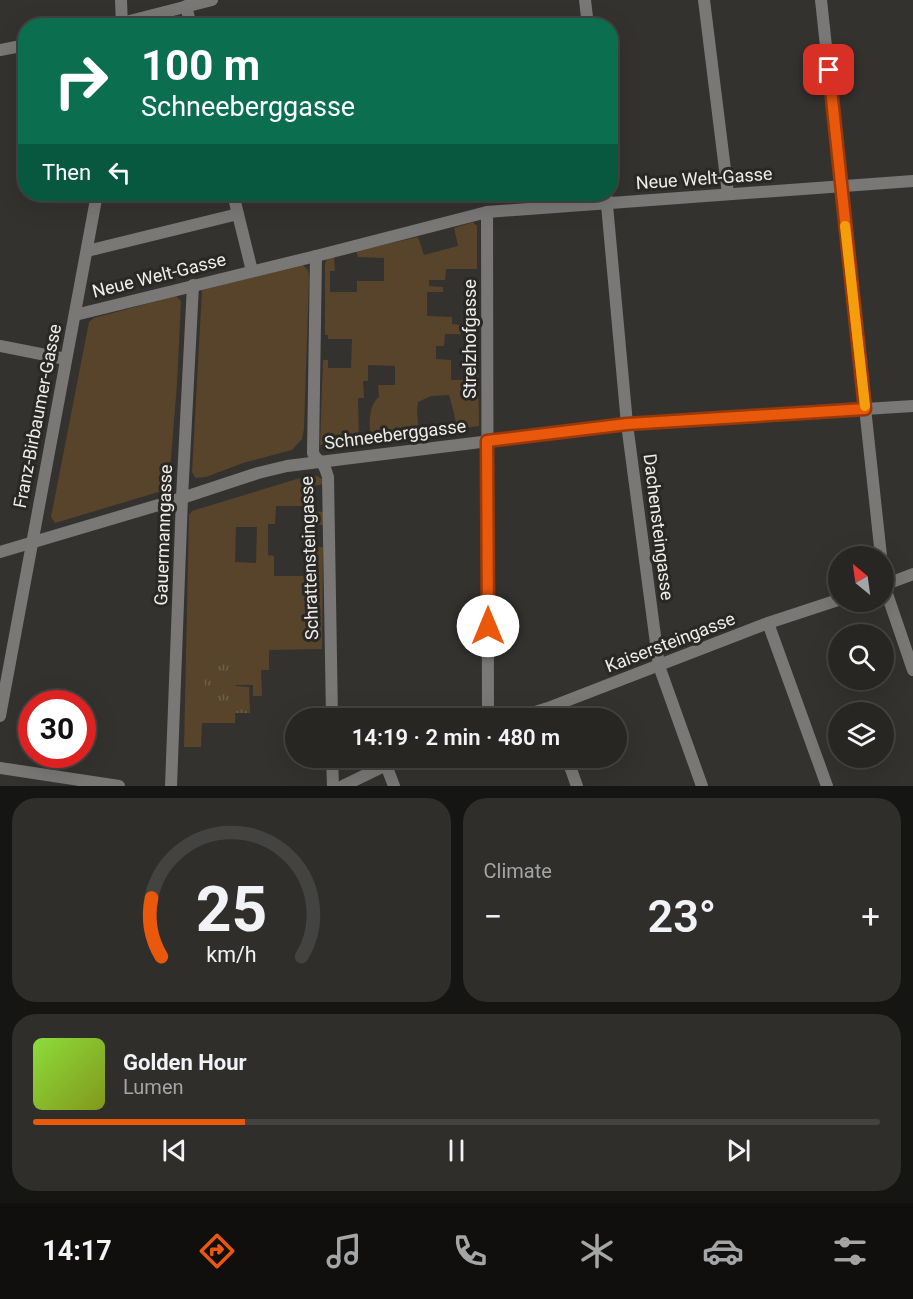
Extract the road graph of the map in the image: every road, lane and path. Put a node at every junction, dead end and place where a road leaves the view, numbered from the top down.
1 (121, 0) edge
2 (212, 0) edge
3 (585, 0) edge
4 (704, 0) edge
5 (821, 0) edge
6 (186, 6) junction
7 (119, 18) edge
8 (141, 18) edge
9 (189, 18) edge
10 (587, 18) edge
11 (18, 47) edge
12 (0, 50) edge
13 (913, 181) edge
14 (841, 186) junction
15 (728, 194) junction
16 (618, 198) edge
17 (96, 201) edge
18 (235, 201) edge
19 (580, 201) edge
20 (606, 201) edge
21 (487, 212) junction
22 (238, 214) junction
23 (87, 251) junction
24 (316, 256) junction
25 (252, 271) junction
26 (193, 285) junction
27 (75, 315) junction
28 (0, 346) edge
29 (66, 359) junction
30 (913, 406) edge
31 (865, 409) junction
32 (627, 424) junction
33 (487, 441) junction
34 (320, 461) junction
35 (182, 498) junction
36 (32, 542) junction
37 (880, 546) edge
38 (0, 552) edge
39 (913, 574) edge
40 (894, 581) edge
41 (828, 603) edge
42 (893, 612) edge
43 (768, 623) junction
44 (658, 666) junction
45 (913, 670) edge
46 (332, 708) edge
47 (488, 708) edge
48 (561, 708) edge
49 (0, 716) edge
50 (0, 768) edge
51 (332, 768) edge
52 (380, 768) edge
53 (387, 768) edge
54 (571, 768) edge
55 (119, 786) edge
56 (171, 786) edge
57 (333, 786) edge
58 (343, 786) edge
59 (394, 786) edge
60 (577, 786) edge
61 (702, 786) edge
62 (827, 786) edge

1 - 7 street
2 - 6 street
3 - 10 street
4 - 15 street
5 - 14 street
6 - 8 street
6 - 9 street
11 - 12 street
13 - 14 street, Neue Welt-Gasse
14 - 15 street, Neue Welt-Gasse
14 - 31 street
15 - 16 street, Neue Welt-Gasse
17 - 23 street, Franz-Birbaumer-Gasse
18 - 22 street, Neue Welt-Gasse
19 - 21 street, Neue Welt-Gasse
20 - 32 street, Dachensteingasse
21 - 24 street, Neue Welt-Gasse
21 - 33 street, Strelzhofgasse
22 - 23 street
22 - 25 street, Neue Welt-Gasse
23 - 27 street, Franz-Birbaumer-Gasse
24 - 25 street, Neue Welt-Gasse
24 - 34 street, Schrattensteingasse
25 - 26 street, Neue Welt-Gasse
26 - 27 street, Neue Welt-Gasse
26 - 35 street, Gauermanngasse
27 - 29 street, Franz-Birbaumer-Gasse
28 - 29 street
29 - 36 street, Franz-Birbaumer-Gasse
30 - 31 street, Schneeberggasse
31 - 32 street, Schneeberggasse
31 - 37 street
32 - 33 street, Schneeberggasse
32 - 44 street, Dachensteingasse
33 - 34 street, Schneeberggasse
33 - 47 street, Strelzhofgasse
34 - 35 street, Schneeberggasse
34 - 46 street, Schrattensteingasse
35 - 36 street, Schneeberggasse
35 - 56 street, Gauermanngasse
36 - 38 street, Schneeberggasse
36 - 49 street, Franz-Birbaumer-Gasse
39 - 40 street
41 - 43 street, Kaisersteingasse
42 - 45 street
43 - 44 street, Kaisersteingasse
43 - 62 street
44 - 48 street, Kaisersteingasse
44 - 61 street, Dachensteingasse
50 - 55 street
51 - 57 street
52 - 58 street
53 - 59 street
54 - 60 street

